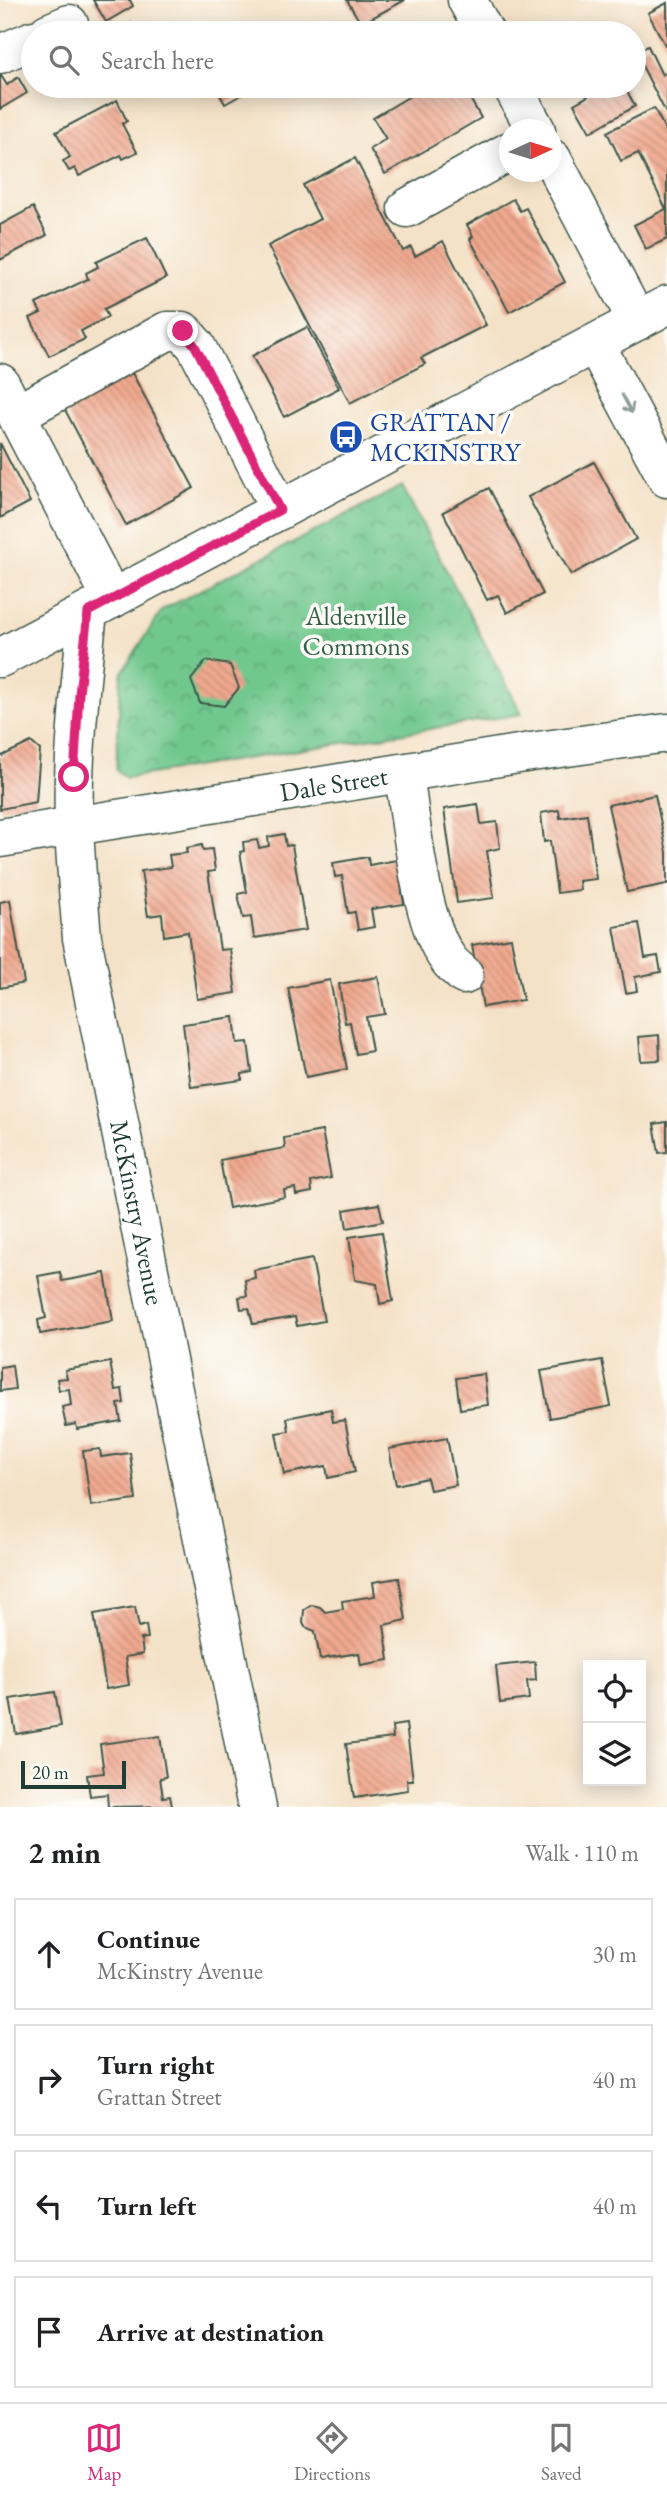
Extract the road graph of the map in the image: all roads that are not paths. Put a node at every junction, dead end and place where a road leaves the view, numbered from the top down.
1 (467, 0) edge
2 (478, 21) edge
3 (21, 45) edge
4 (0, 54) edge
5 (519, 98) edge
6 (530, 119) edge
7 (499, 156) edge
8 (562, 176) edge
9 (407, 208) dead end
10 (652, 313) edge
11 (595, 344) junction
12 (8, 398) edge
13 (667, 478) edge
14 (280, 510) junction
15 (100, 606) junction
16 (0, 658) edge
17 (667, 733) edge
18 (404, 773) junction
19 (75, 824) junction
20 (0, 838) edge
21 (464, 975) dead end
22 (257, 1807) edge

1 - 2 street
3 - 4 street
5 - 6 street
7 - 9 street
8 - 10 street
10 - 11 street
11 -> 13 street
11 - 14 street
12 - 14 street
12 - 15 street
14 - 15 street
15 - 16 street
15 - 19 street, McKinstry Avenue
17 - 18 street, Dale Street
18 - 19 street, Dale Street
18 - 21 street
19 - 20 street, Dale Street
19 - 22 street, McKinstry Avenue

